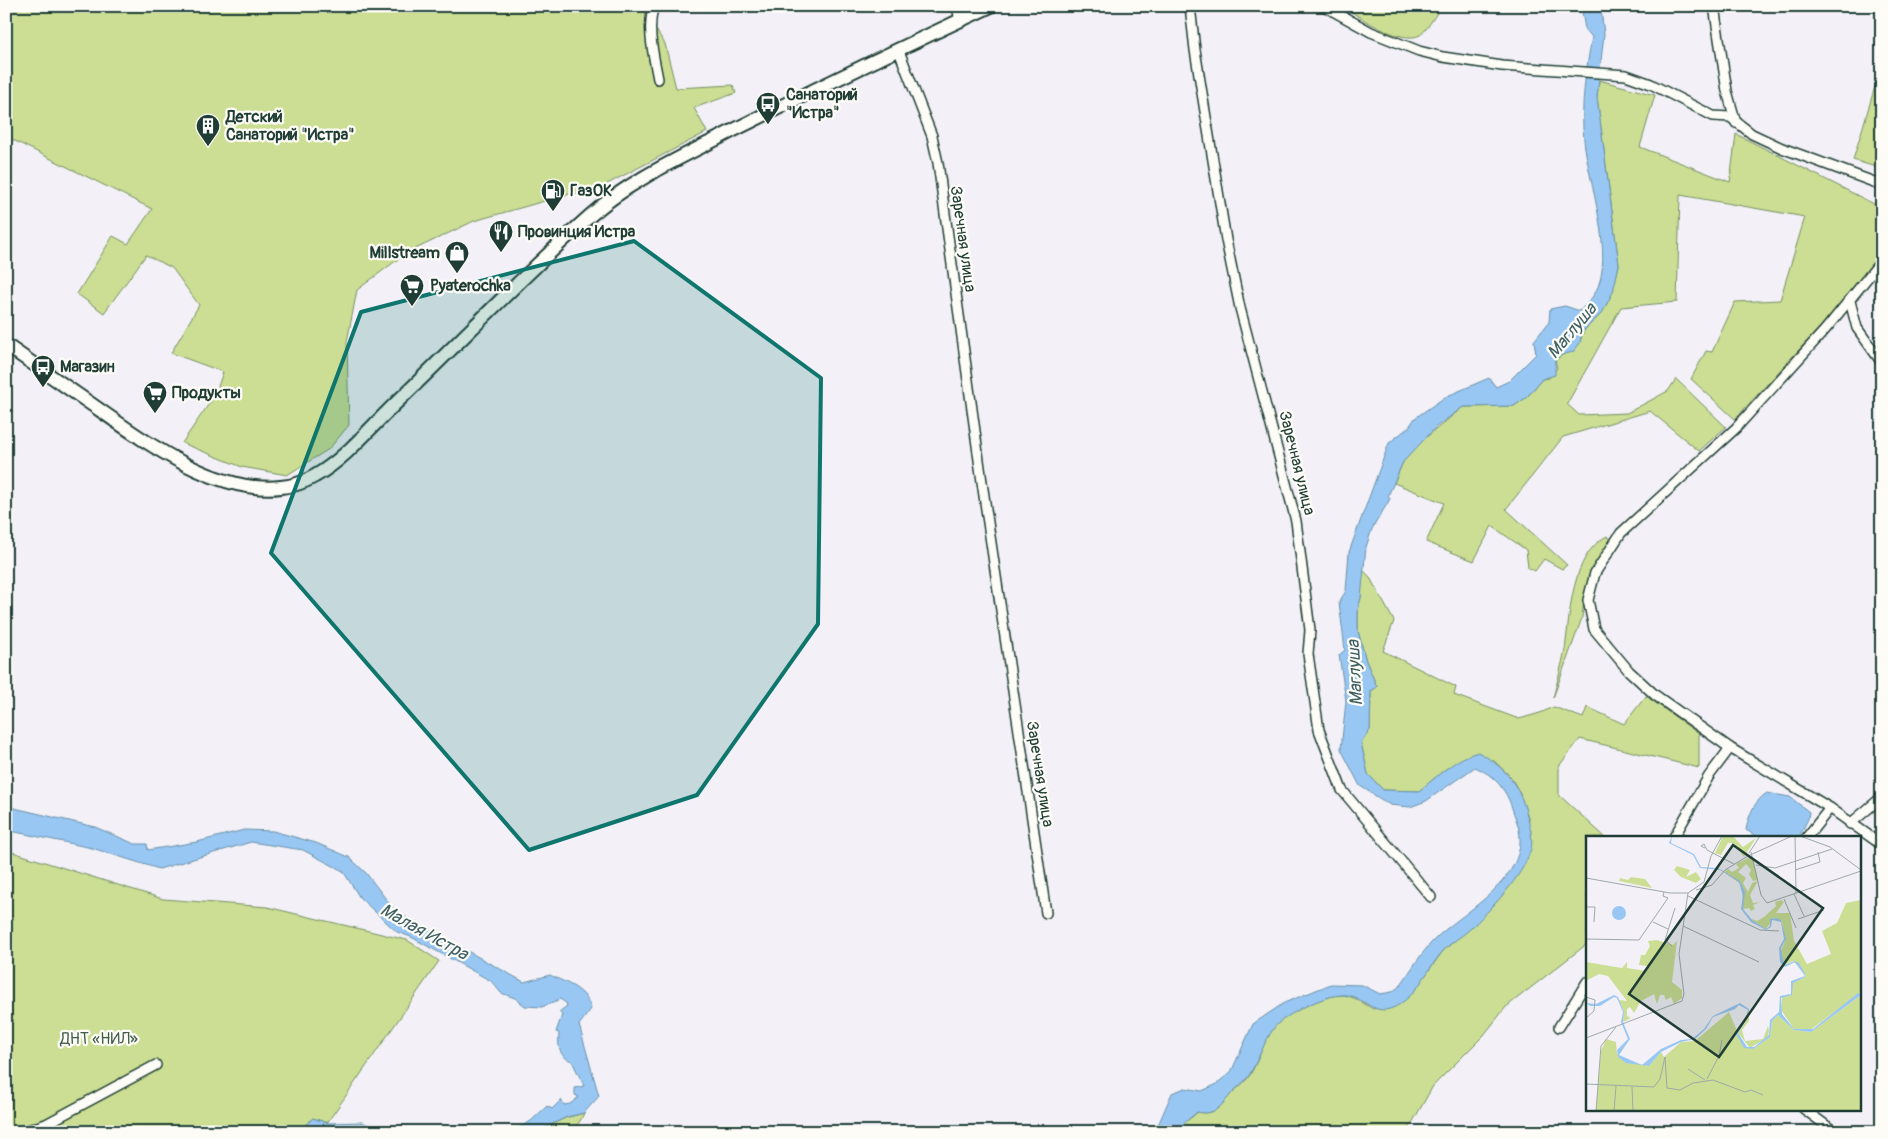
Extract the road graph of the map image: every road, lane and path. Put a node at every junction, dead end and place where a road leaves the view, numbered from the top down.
1 (654, 6) edge
2 (957, 6) edge
3 (991, 6) edge
4 (1190, 6) edge
5 (1324, 6) edge
6 (1714, 6) edge
7 (960, 21) junction
8 (899, 50) junction
9 (658, 79) dead end
10 (1736, 124) junction
11 (1881, 184) edge
12 (1882, 260) edge
13 (1850, 301) junction
14 (6, 345) edge
15 (1882, 363) edge
16 (1730, 748) junction
17 (1882, 797) edge
18 (1830, 808) junction
19 (1850, 824) junction
20 (1675, 836) edge
21 (1808, 836) edge
22 (1882, 846) edge
23 (1431, 897) dead end
24 (1046, 913) dead end
25 (1586, 984) edge
26 (1559, 1027) dead end
27 (156, 1065) dead end
28 (1805, 1110) edge
29 (22, 1132) edge
30 (1835, 1132) edge

1 - 9 street
2 - 7 street
3 - 7 main road
4 - 23 street, Заречная улица
5 - 10 street
6 - 10 street
7 - 8 main road
8 - 14 main road
8 - 24 street, Заречная улица
10 - 11 street
12 - 13 street
13 - 15 street
13 - 16 street
16 - 18 street
16 - 20 street
17 - 19 street
18 - 19 street
18 - 21 street
19 - 22 street
25 - 26 street
27 - 29 street
28 - 30 street

